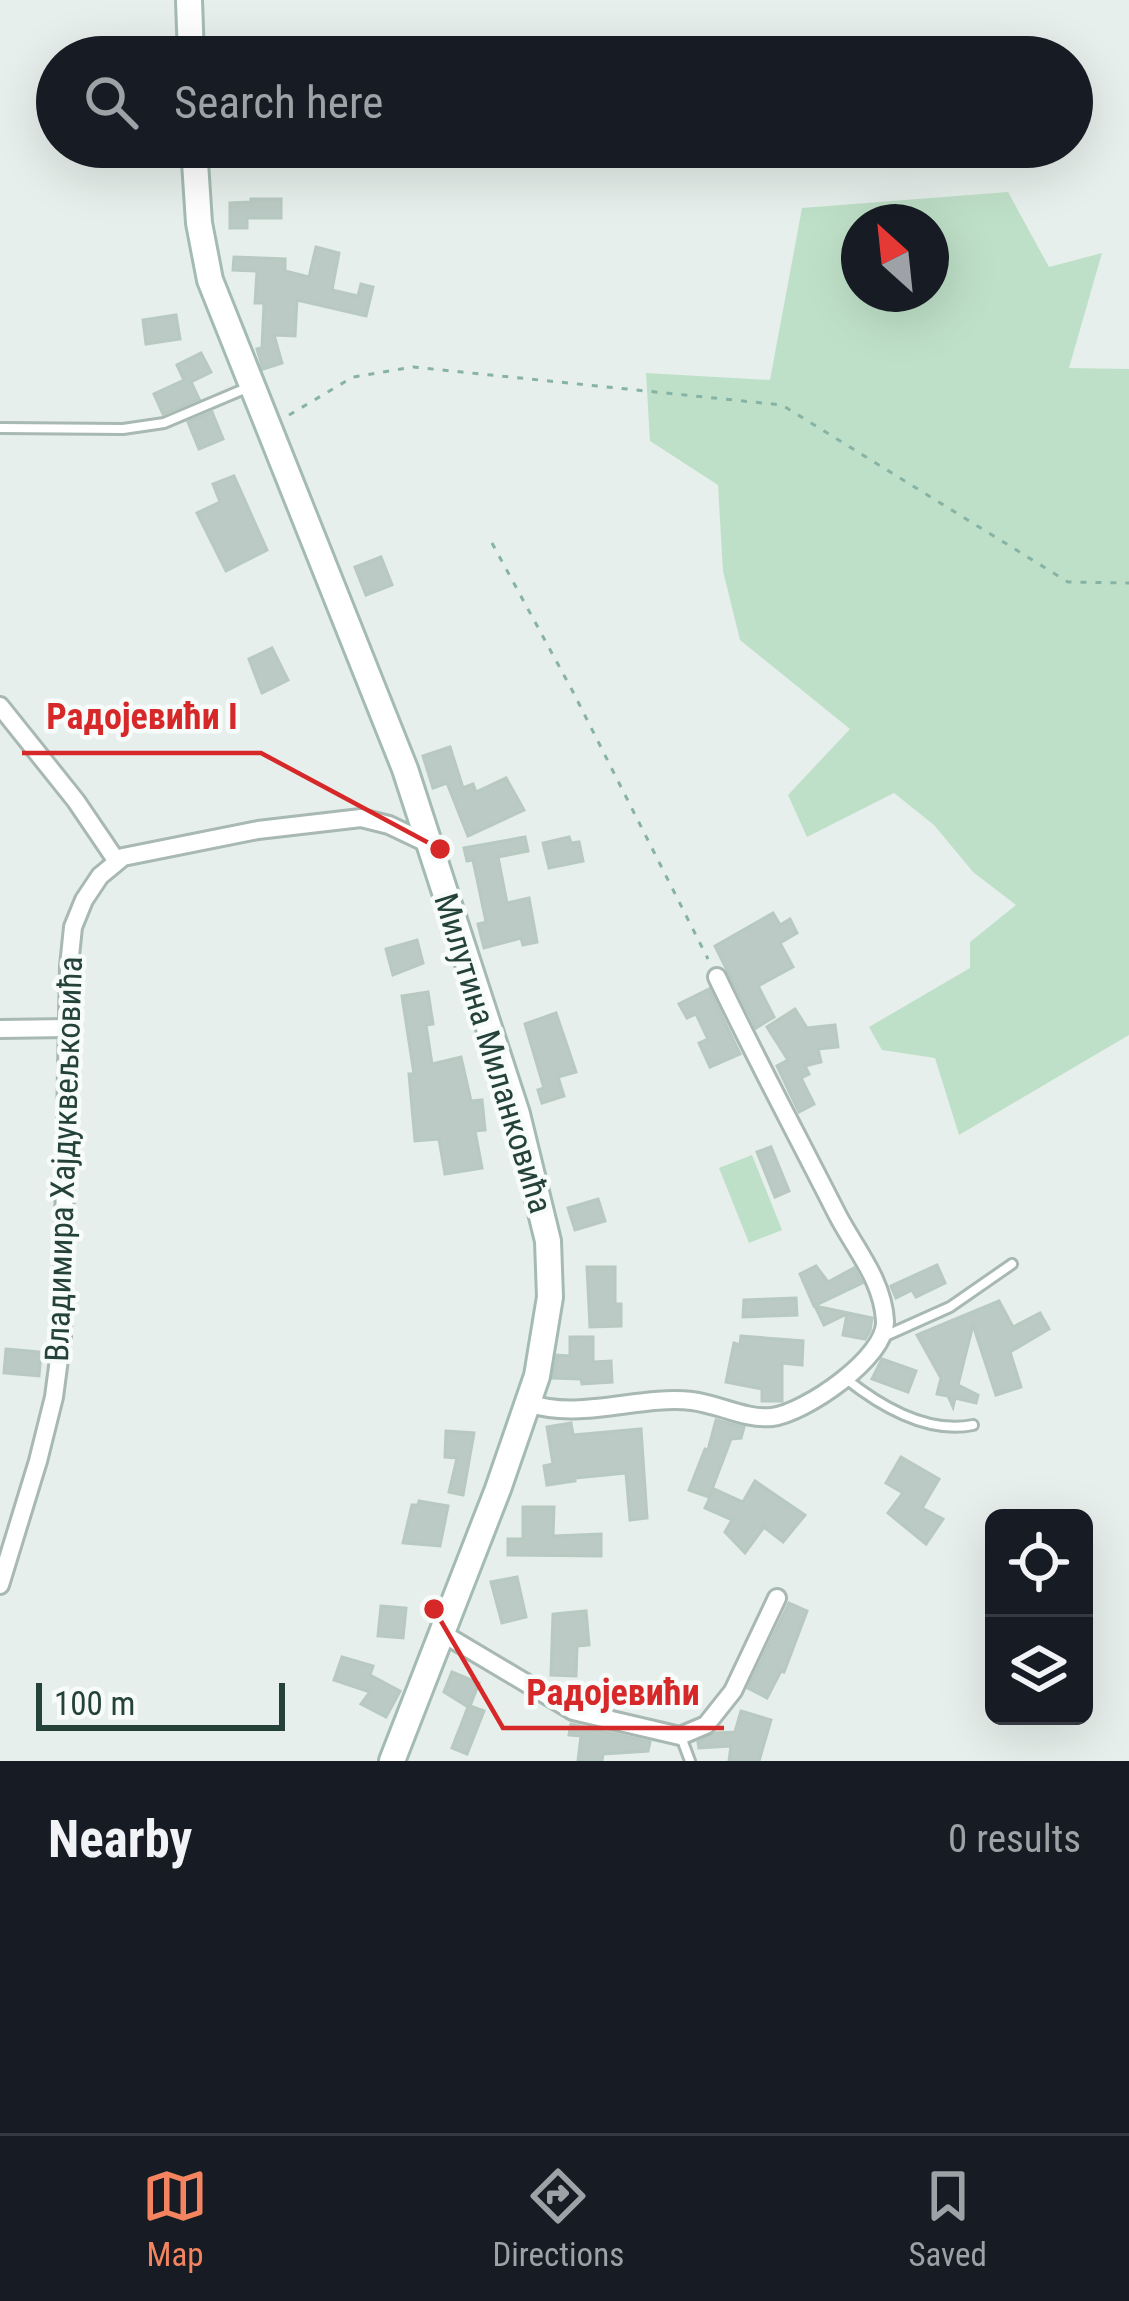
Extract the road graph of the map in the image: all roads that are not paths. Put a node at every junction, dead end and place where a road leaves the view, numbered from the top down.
1 (189, 0) edge
2 (190, 36) edge
3 (196, 168) edge
4 (251, 386) junction
5 (0, 428) edge
6 (0, 706) edge
7 (431, 845) junction
8 (116, 860) junction
9 (717, 977) road end
10 (68, 1028) junction
11 (0, 1029) edge
12 (1012, 1264) dead end
13 (884, 1336) junction
14 (845, 1378) junction
15 (528, 1403) junction
16 (973, 1425) dead end
17 (0, 1585) edge
18 (777, 1598) dead end
19 (442, 1633) junction
20 (680, 1736) junction
21 (392, 1761) edge
22 (690, 1761) edge

1 - 2 main road
3 - 4 main road, Милутина Миланковића
4 - 5 lane
4 - 7 main road, Милутина Миланковића
6 - 8 street
7 - 8 street
7 - 15 main road, Милутина Миланковића
8 - 10 street, Владимира Хајдуквељковића
9 - 13 street
10 - 11 street
10 - 17 street, Владимира Хајдуквељковића
12 - 13 lane
13 - 14 street
14 - 15 street
14 - 16 lane
15 - 19 main road, Милутина Миланковића
18 - 20 street
19 - 20 street
19 - 21 main road, Милутина Миланковића
20 - 22 lane

